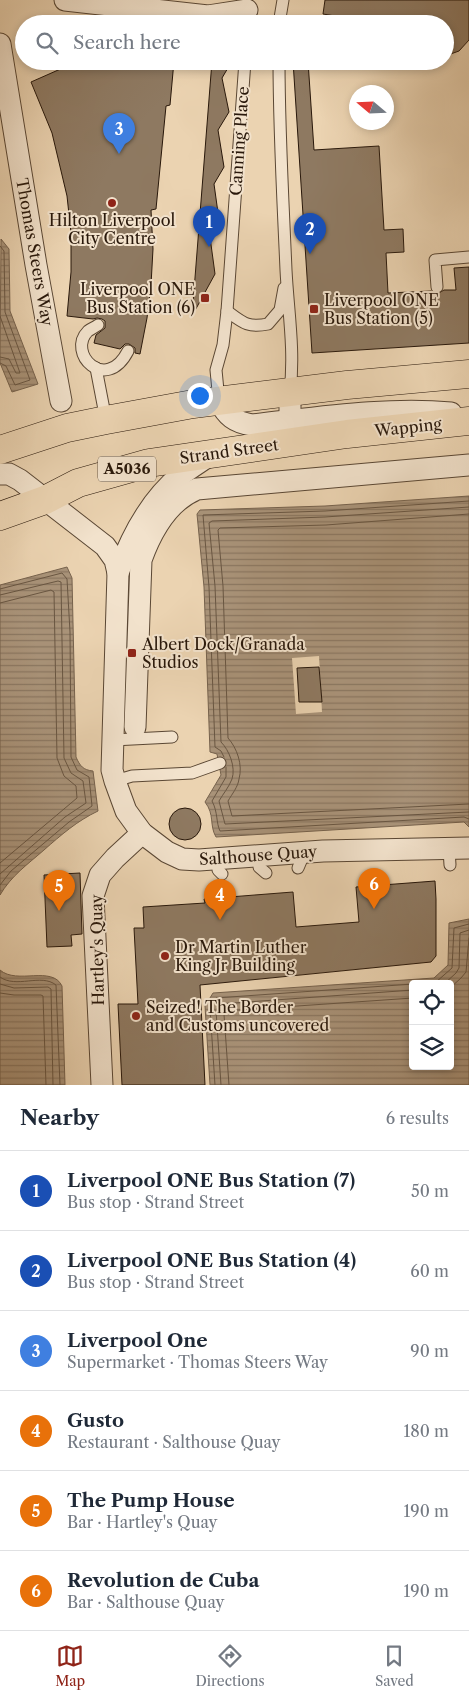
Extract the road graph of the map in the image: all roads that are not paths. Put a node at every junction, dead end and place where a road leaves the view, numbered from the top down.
1 (65, 0) edge
2 (283, 0) edge
3 (194, 7) edge
4 (247, 11) edge
5 (206, 15) edge
6 (216, 15) edge
7 (280, 15) edge
8 (0, 45) edge
9 (244, 70) edge
10 (279, 70) edge
11 (2, 72) edge
12 (469, 257) edge
13 (286, 272) junction
14 (437, 287) dead end
15 (227, 311) junction
16 (98, 325) dead end
17 (128, 351) dead end
18 (96, 368) junction
19 (469, 374) edge
20 (290, 391) junction
21 (62, 400) dead end
22 (219, 401) junction
23 (469, 414) edge
24 (106, 420) junction
25 (290, 421) junction
26 (469, 421) edge
27 (347, 424) junction
28 (0, 450) edge
29 (213, 453) junction
30 (469, 465) edge
31 (0, 474) edge
32 (36, 503) junction
33 (0, 505) edge
34 (0, 516) edge
35 (118, 573) junction
36 (135, 727) dead end
37 (172, 737) dead end
38 (112, 740) junction
39 (220, 763) dead end
40 (115, 780) junction
41 (142, 833) junction
42 (458, 852) edge
43 (102, 1085) edge

1 - 3 street
2 - 7 lane
3 - 5 street
4 - 6 street
8 - 11 street, Thomas Steers Way
9 - 15 lane, Canning Place
10 - 13 lane
11 - 21 street, Thomas Steers Way
12 - 14 lane
13 - 15 lane
13 - 20 lane
15 - 22 lane, Canning Place
16 - 18 lane
17 - 18 lane
18 - 24 lane
19 - 20 highway
20 - 22 highway
20 - 25 street
22 - 24 highway
22 - 25 street
23 - 27 street, Wapping
24 - 28 highway
25 - 27 street
25 - 29 street
26 - 27 highway, Wapping / A5036
27 - 29 highway, Strand Street / A5036
29 - 32 highway, Strand Street / A5036
29 - 35 street, Salthouse Quay
30 - 36 street
31 - 32 street, Salthouse Quay
32 - 33 lane
32 - 34 highway, Strand Street / A5036
32 - 35 street, Salthouse Quay
35 - 38 street, Salthouse Quay
37 - 38 lane
38 - 40 street, Salthouse Quay
39 - 40 lane
40 - 41 street, Salthouse Quay
41 - 42 street, Salthouse Quay
41 - 43 street, Hartley's Quay

